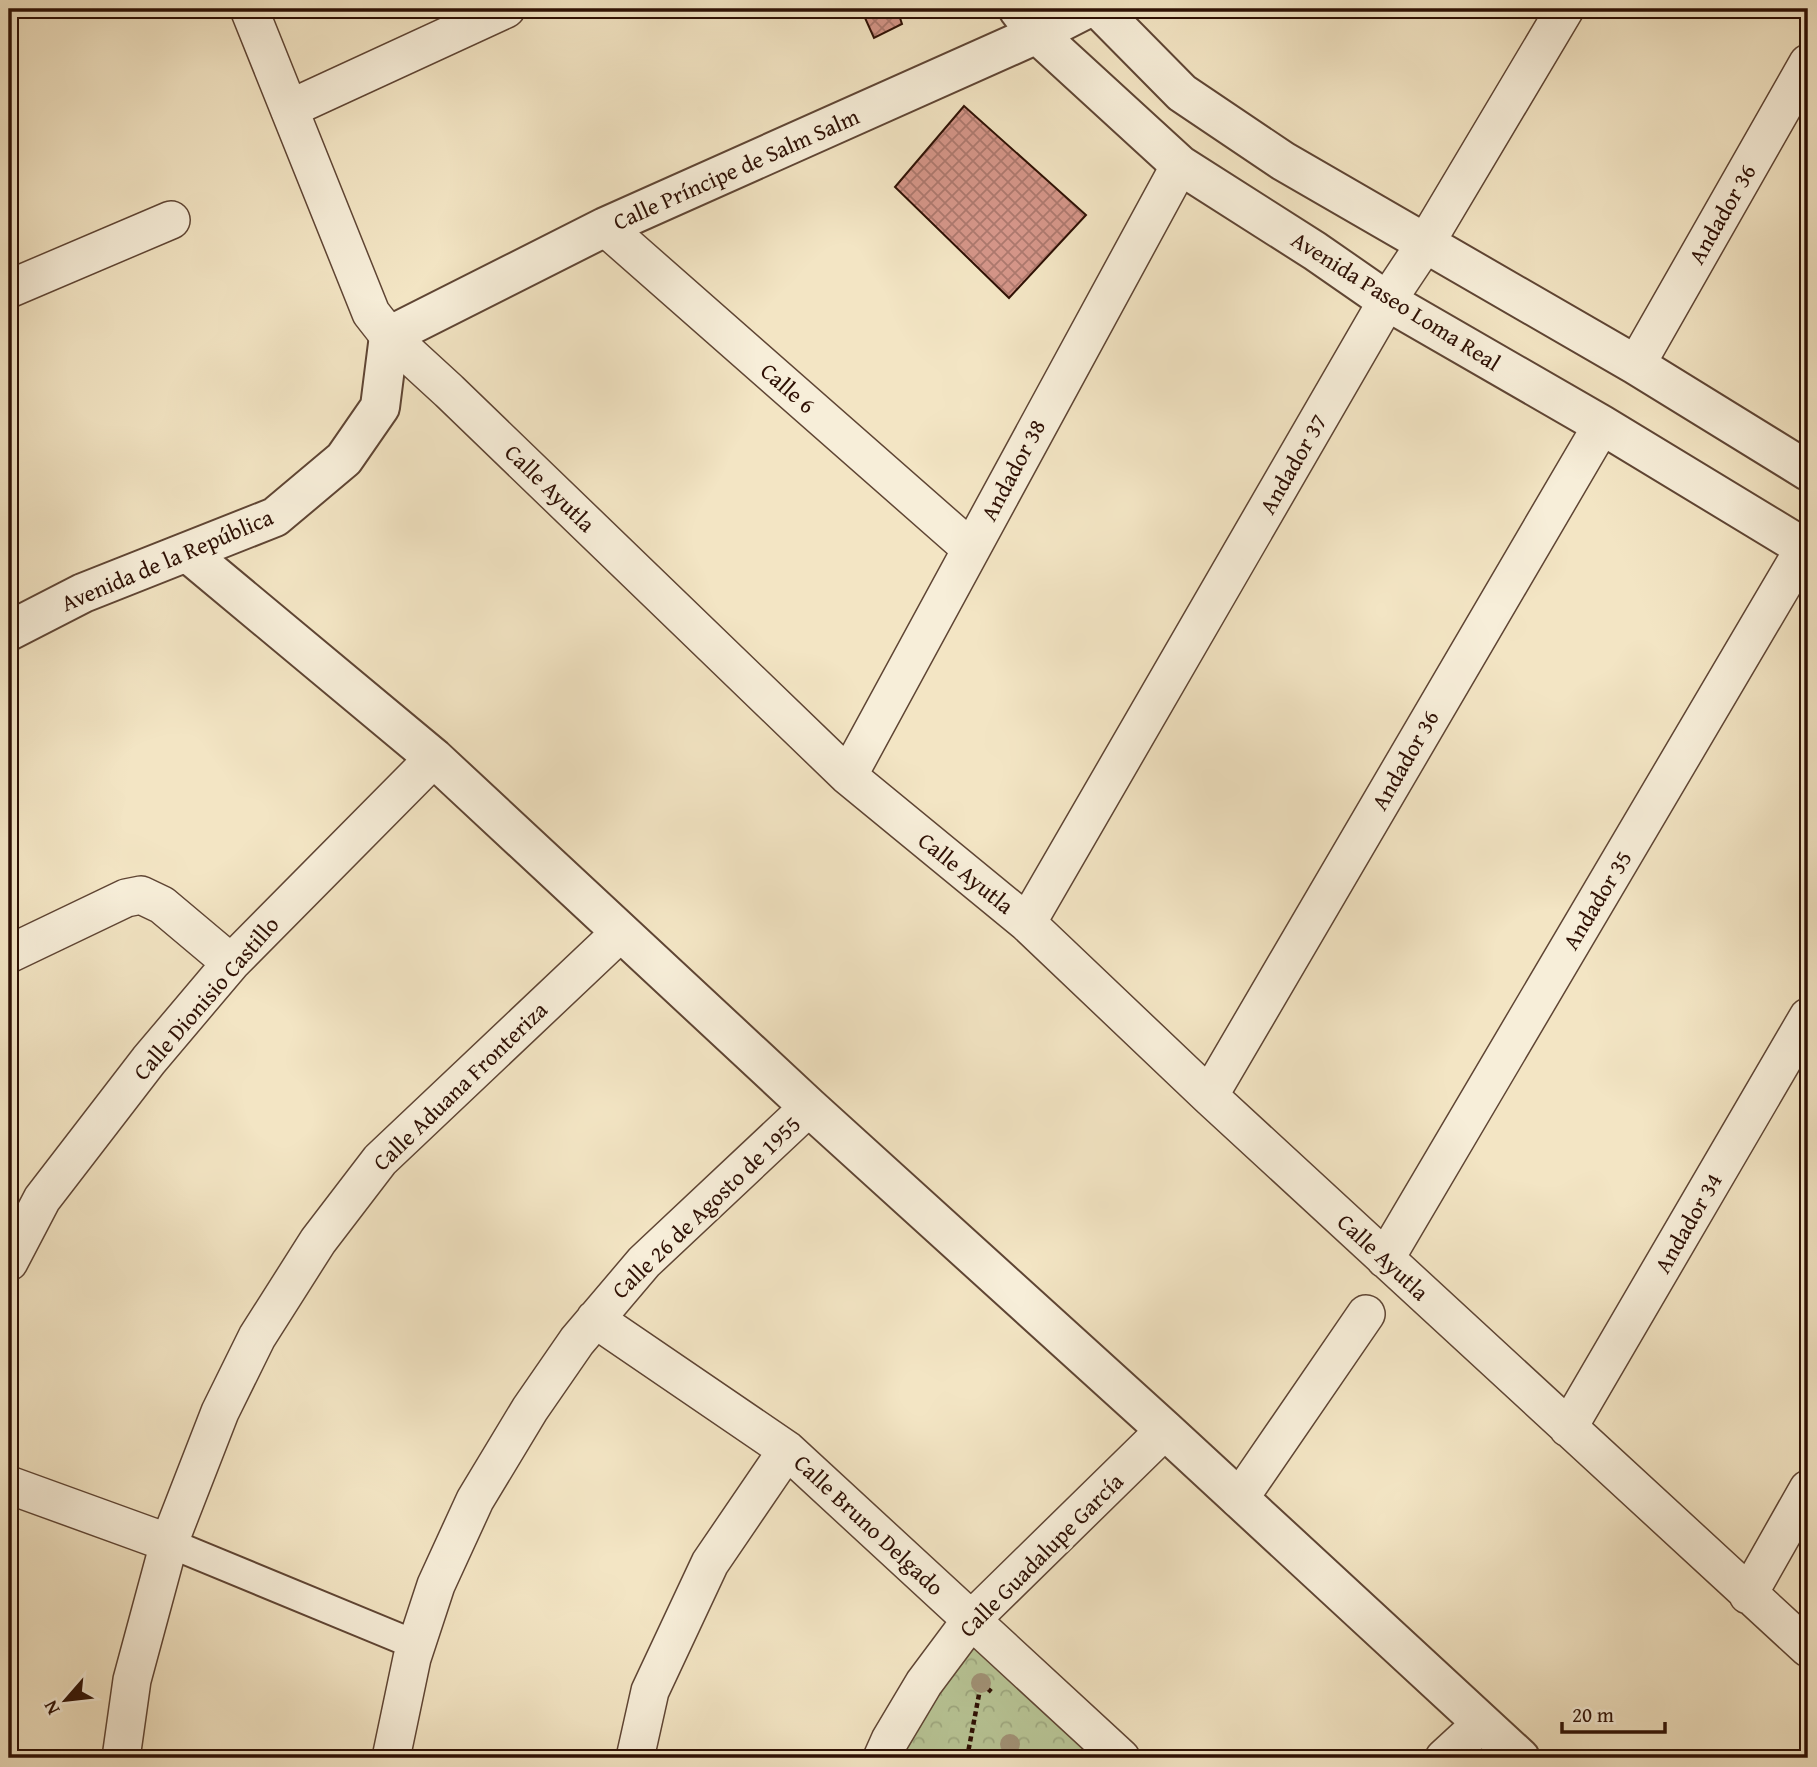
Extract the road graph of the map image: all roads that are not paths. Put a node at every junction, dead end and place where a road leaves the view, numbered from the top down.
1 (249, 9) edge
2 (506, 9) edge
3 (1086, 9) edge
4 (1099, 9) edge
5 (1565, 9) edge
6 (1028, 22) edge
7 (1808, 63) edge
8 (289, 109) junction
9 (1180, 165) junction
10 (170, 220) dead end
11 (605, 228) junction
12 (1425, 244) junction
13 (9, 289) edge
14 (1387, 301) junction
15 (389, 336) junction
16 (1636, 365) junction
17 (1602, 425) junction
18 (1808, 471) edge
19 (1807, 547) edge
20 (970, 548) junction
21 (188, 553) junction
22 (9, 632) edge
23 (434, 758) junction
24 (848, 776) junction
25 (1027, 923) junction
26 (621, 932) junction
27 (9, 954) edge
28 (231, 963) junction
29 (1808, 1017) edge
30 (1209, 1096) junction
31 (809, 1107) junction
32 (42, 1199) junction
33 (9, 1214) edge
34 (1385, 1259) junction
35 (9, 1262) edge
36 (1366, 1314) dead end
37 (595, 1319) junction
38 (1568, 1428) junction
39 (1166, 1430) junction
40 (787, 1450) junction
41 (9, 1485) edge
42 (1808, 1489) edge
43 (1239, 1499) junction
44 (169, 1543) junction
45 (1748, 1595) junction
46 (971, 1619) junction
47 (416, 1645) junction
48 (1808, 1648) edge
49 (1482, 1723) junction
50 (121, 1758) edge
51 (391, 1758) edge
52 (635, 1758) edge
53 (882, 1758) edge
54 (1121, 1758) edge
55 (1444, 1758) edge
56 (1520, 1758) edge

1 - 8 street, Calle Ayutla
2 - 8 street
3 - 6 street, Calle Príncipe de Salm Salm
4 - 12 street
5 - 12 street, Andador 37
6 - 9 street, Avenida Paseo Loma Real
6 - 11 street, Calle Príncipe de Salm Salm
7 - 16 street, Andador 36
8 - 15 street, Calle Ayutla
9 - 14 street, Avenida Paseo Loma Real
9 - 20 street, Andador 38
10 - 13 street
11 - 15 street, Calle Príncipe de Salm Salm
11 - 20 street, Calle 6
12 - 14 street, Andador 37
12 - 16 street
14 - 17 street, Avenida Paseo Loma Real
14 - 25 street, Andador 37
15 - 21 street, Avenida de la República
15 - 24 street, Calle Ayutla
16 - 18 street
17 - 19 street, Avenida Paseo Loma Real
17 - 30 street, Andador 36
19 - 34 street, Andador 35
20 - 24 street, Andador 38
21 - 22 street, Avenida de la República
21 - 23 street
23 - 26 street
23 - 28 street, Calle Dionisio Castillo
24 - 25 street, Calle Ayutla
25 - 30 street, Calle Ayutla
26 - 31 street
26 - 44 street, Calle Aduana Fronteriza
27 - 28 street
28 - 32 street, Calle Dionisio Castillo
29 - 38 street, Andador 34
30 - 34 street, Calle Ayutla
31 - 37 street, Calle 26 de Agosto de 1955
31 - 39 street
32 - 33 street
32 - 35 street, Calle Dionisio Castillo
34 - 38 street, Calle Ayutla
36 - 43 street
37 - 40 street, Calle Bruno Delgado
37 - 47 street, Calle 26 de Agosto de 1955
38 - 45 street, Calle Ayutla
39 - 43 street
39 - 46 street, Calle Guadalupe García
40 - 46 street, Calle Bruno Delgado
40 - 52 street
41 - 44 street
42 - 45 street
43 - 49 street
44 - 47 street
44 - 50 street, Calle Aduana Fronteriza
45 - 48 street, Calle Ayutla
46 - 53 street, Calle Guadalupe García
46 - 54 street, Calle Bruno Delgado
47 - 51 street, Calle 26 de Agosto de 1955
49 - 55 street
49 - 56 street

